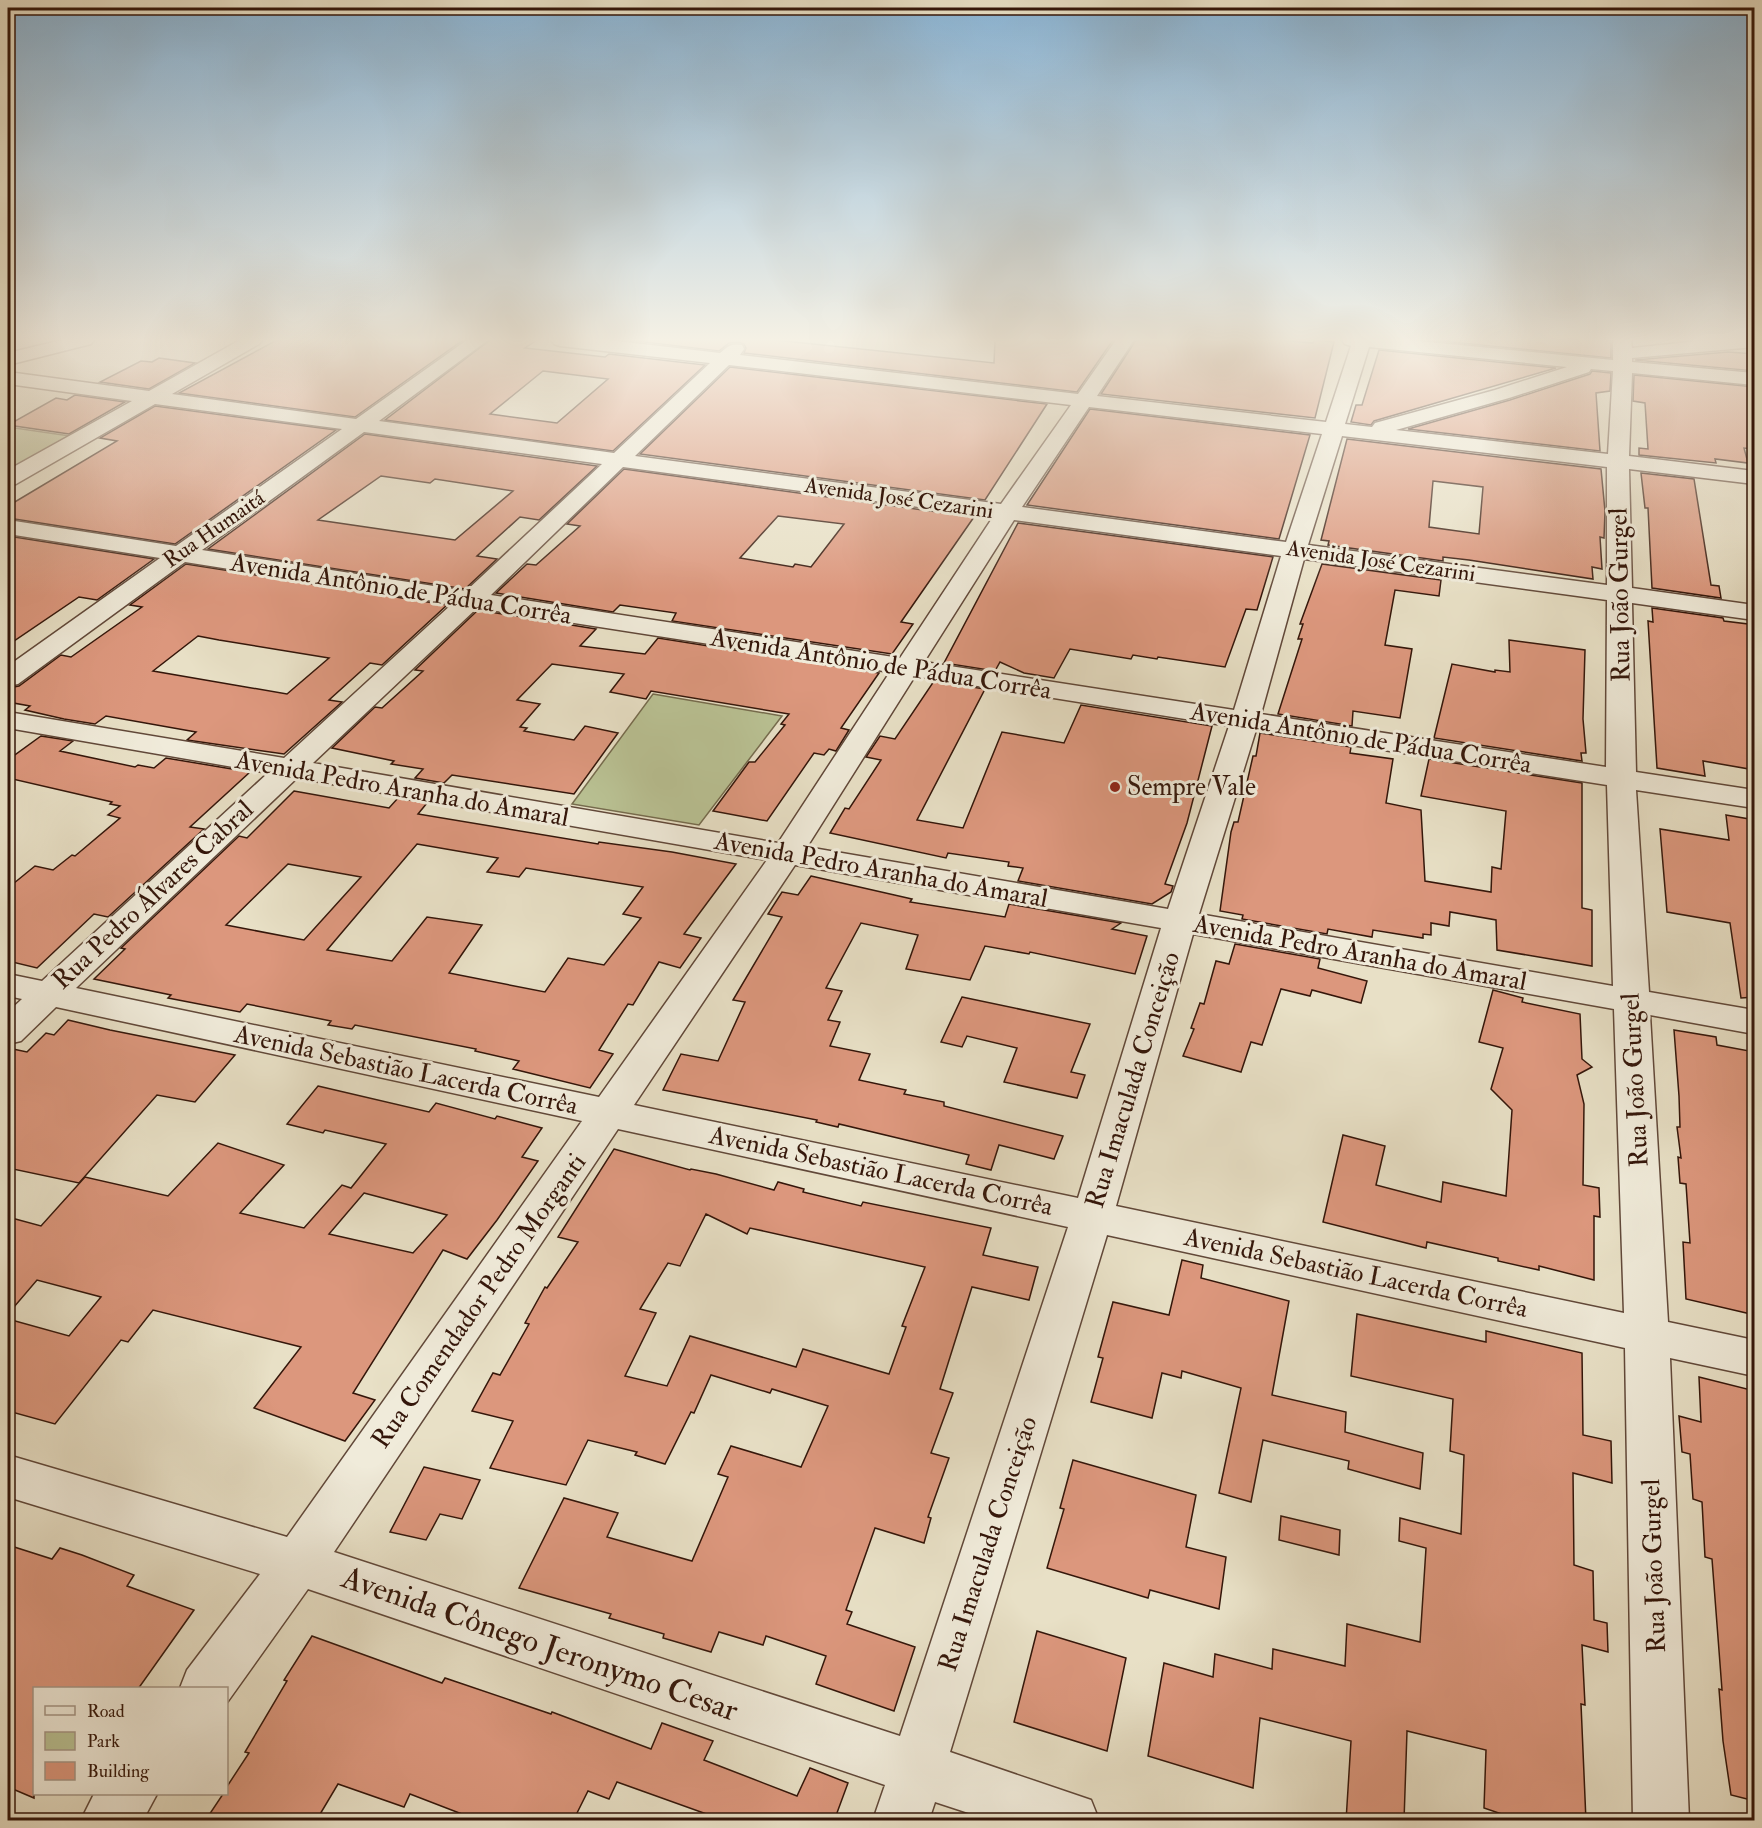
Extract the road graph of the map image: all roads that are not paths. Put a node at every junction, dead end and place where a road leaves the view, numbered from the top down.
1 (103, 425) edge
2 (361, 425) edge
3 (363, 425) edge
4 (654, 425) edge
5 (1067, 425) edge
6 (1309, 425) edge
7 (1350, 425) edge
8 (1370, 425) edge
9 (1619, 425) edge
10 (1350, 430) junction
11 (617, 460) junction
12 (1618, 461) junction
13 (1755, 477) edge
14 (8, 479) edge
15 (1006, 512) junction
16 (8, 527) edge
17 (1295, 550) junction
18 (178, 554) junction
19 (1620, 593) junction
20 (471, 600) junction
21 (1755, 612) edge
22 (908, 668) junction
23 (8, 678) edge
24 (8, 720) edge
25 (1245, 721) junction
26 (288, 770) junction
27 (1621, 777) junction
28 (1755, 798) edge
29 (786, 855) junction
30 (1180, 921) junction
31 (8, 985) edge
32 (48, 994) junction
33 (1631, 1001) junction
34 (1755, 1022) edge
35 (8, 1032) edge
36 (608, 1113) junction
37 (1092, 1216) junction
38 (1647, 1335) junction
39 (1755, 1358) edge
40 (8, 1476) edge
41 (298, 1563) junction
42 (207, 1687) edge
43 (916, 1770) junction
44 (128, 1795) edge
45 (109, 1821) edge
46 (902, 1821) edge
47 (1071, 1821) edge
48 (1661, 1821) edge

1 - 14 street
2 - 18 street, Rua Humaitá
3 - 11 street, Avenida José Cezarini
4 - 11 street, Rua Pedro Álvares Cabral
5 - 15 street, Rua Comendador Pedro Morganti
6 - 10 street
7 - 10 street, Rua Imaculada Conceição
8 - 10 street
9 - 12 street, Rua João Gurgel
10 - 12 street
10 - 17 street, Rua Imaculada Conceição
11 - 15 street, Avenida José Cezarini
11 - 20 street, Rua Pedro Álvares Cabral
12 - 13 street
12 - 19 street, Rua João Gurgel
15 - 17 street, Avenida José Cezarini
15 - 22 street, Rua Comendador Pedro Morganti
16 - 18 street, Avenida Antônio de Pádua Corrêa
17 - 19 street, Avenida José Cezarini
17 - 25 street, Rua Imaculada Conceição
18 - 20 street, Avenida Antônio de Pádua Corrêa
18 - 23 street, Rua Humaitá
19 - 21 street, Avenida José Cezarini
19 - 27 street, Rua João Gurgel
20 - 22 street, Avenida Antônio de Pádua Corrêa
20 - 26 street, Rua Pedro Álvares Cabral
22 - 25 street, Avenida Antônio de Pádua Corrêa
22 - 29 street, Rua Comendador Pedro Morganti
24 - 26 street, Avenida Pedro Aranha do Amaral
25 - 27 street, Avenida Antônio de Pádua Corrêa
25 - 30 street, Rua Imaculada Conceição
26 - 29 street, Avenida Pedro Aranha do Amaral
26 - 32 street, Rua Pedro Álvares Cabral
27 - 28 street, Avenida Antônio de Pádua Corrêa
27 - 33 street, Rua João Gurgel
29 - 30 street, Avenida Pedro Aranha do Amaral
29 - 36 street, Rua Comendador Pedro Morganti
30 - 33 street, Avenida Pedro Aranha do Amaral
30 - 37 street, Rua Imaculada Conceição
31 - 32 street, Avenida Sebastião Lacerda Corrêa
32 - 35 street, Rua Pedro Álvares Cabral
32 - 36 street, Avenida Sebastião Lacerda Corrêa
33 - 34 street, Avenida Pedro Aranha do Amaral
33 - 38 street, Rua João Gurgel
36 - 37 street, Avenida Sebastião Lacerda Corrêa
36 - 41 street, Rua Comendador Pedro Morganti
37 - 38 street, Avenida Sebastião Lacerda Corrêa
37 - 43 street, Rua Imaculada Conceição
38 - 39 street, Avenida Sebastião Lacerda Corrêa
38 - 48 street, Rua João Gurgel
40 - 41 street, Avenida Cônego Jeronymo Cesar
41 - 42 street, Rua Comendador Pedro Morganti
41 - 43 street, Avenida Cônego Jeronymo Cesar
43 - 46 street, Rua Imaculada Conceição
43 - 47 street, Avenida Cônego Jeronymo Cesar
44 - 45 street

